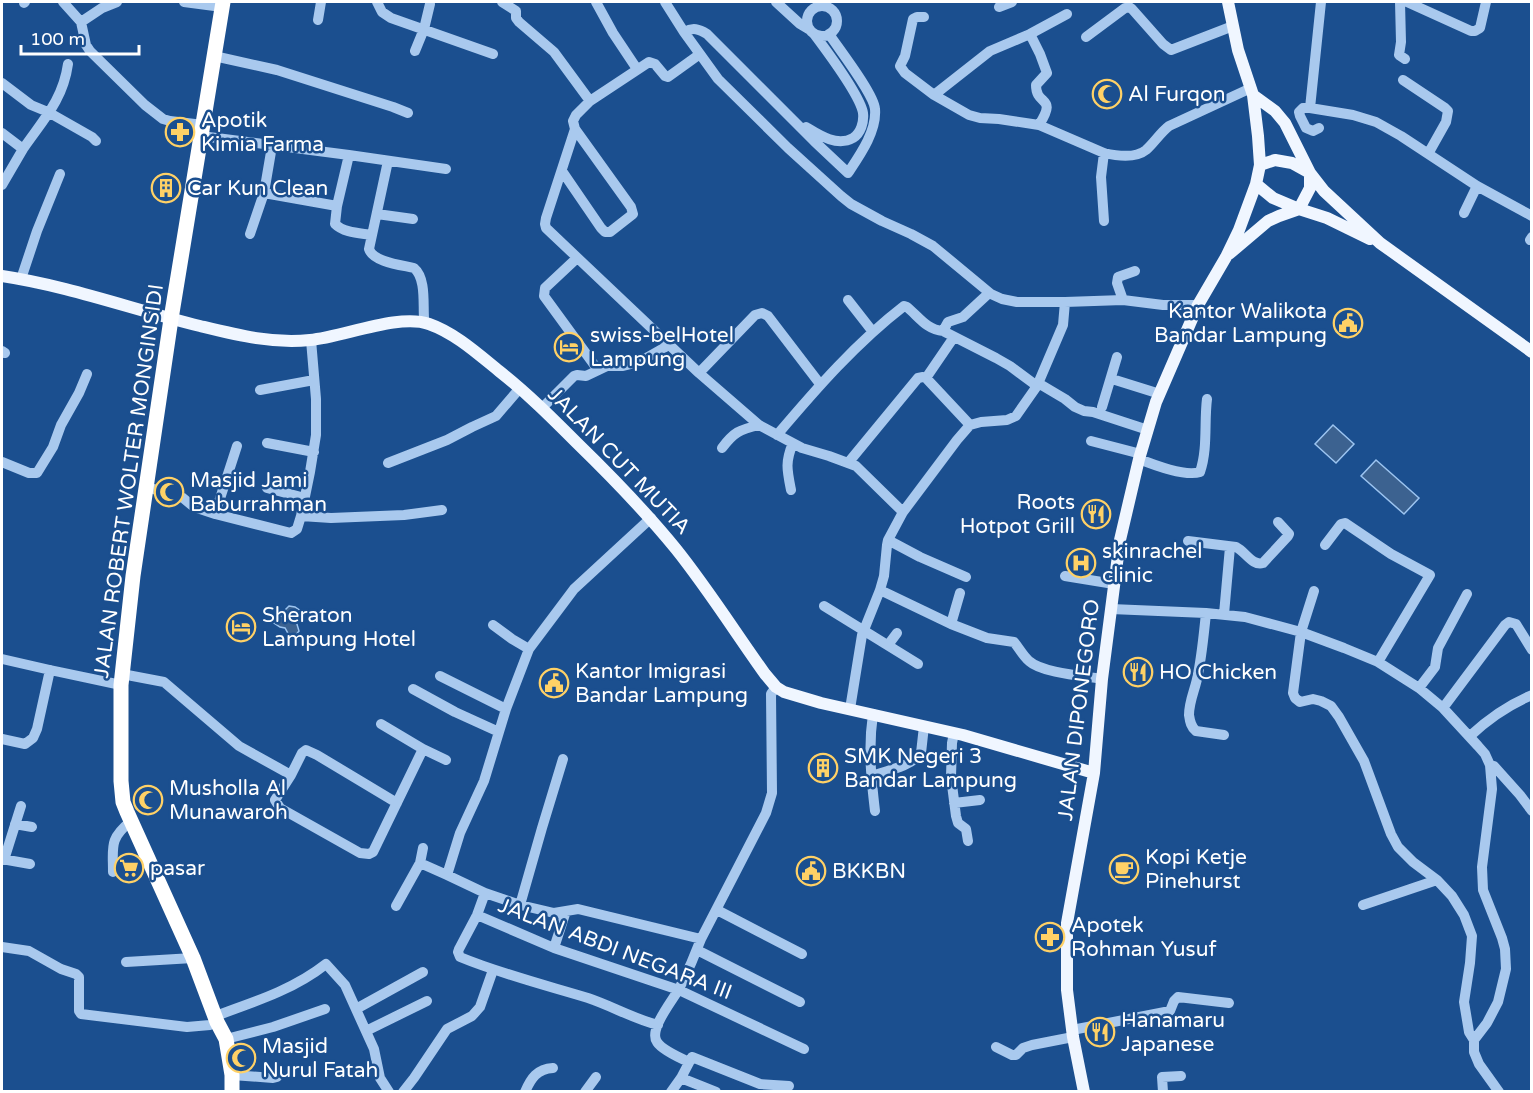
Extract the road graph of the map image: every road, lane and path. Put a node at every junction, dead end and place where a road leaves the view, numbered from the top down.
1 (63, 2) edge
2 (117, 2) edge
3 (184, 2) edge
4 (321, 2) edge
5 (377, 2) edge
6 (502, 2) edge
7 (596, 2) edge
8 (665, 2) edge
9 (776, 2) edge
10 (804, 2) edge
11 (840, 2) edge
12 (1012, 2) edge
13 (1228, 2) edge
14 (1321, 2) edge
15 (1400, 2) edge
16 (1407, 2) edge
17 (1486, 2) edge
18 (223, 4) edge
19 (430, 4) dead end
20 (816, 7) junction
21 (999, 7) dead end
22 (835, 12) junction
23 (1067, 15) dead end
24 (924, 17) dead end
25 (318, 20) dead end
26 (81, 22) junction
27 (1233, 26) junction
28 (424, 29) junction
29 (684, 32) junction
30 (812, 32) junction
31 (829, 34) junction
32 (1030, 34) junction
33 (1086, 37) dead end
34 (415, 51) dead end
35 (493, 54) dead end
36 (700, 54) junction
37 (214, 56) junction
38 (1405, 59) dead end
39 (68, 64) dead end
40 (637, 69) junction
41 (1402, 80) dead end
42 (2, 83) edge
43 (1252, 92) junction
44 (934, 95) junction
45 (590, 101) junction
46 (1310, 108) junction
47 (48, 112) junction
48 (408, 113) dead end
49 (790, 117) junction
50 (1039, 125) junction
51 (1319, 128) dead end
52 (576, 129) junction
53 (202, 131) junction
54 (2, 133) edge
55 (96, 141) dead end
56 (272, 146) junction
57 (23, 149) junction
58 (1104, 153) junction
59 (349, 154) junction
60 (1428, 154) junction
61 (388, 161) junction
62 (1260, 165) junction
63 (446, 169) dead end
64 (562, 171) junction
65 (848, 173) junction
66 (1310, 173) junction
67 (60, 174) dead end
68 (1256, 184) junction
69 (2, 185) edge
70 (1477, 186) junction
71 (833, 188) junction
72 (264, 194) junction
73 (337, 206) junction
74 (1299, 209) junction
75 (1464, 213) dead end
76 (376, 214) junction
77 (1532, 216) edge
78 (413, 219) dead end
79 (1104, 221) dead end
80 (250, 234) dead end
81 (372, 235) junction
82 (1380, 243) junction
83 (1226, 257) junction
84 (577, 258) junction
85 (1135, 271) dead end
86 (2, 276) edge
87 (21, 279) junction
88 (989, 292) junction
89 (848, 300) dead end
90 (1123, 300) junction
91 (1065, 302) junction
92 (1198, 305) junction
93 (171, 319) junction
94 (423, 322) junction
95 (943, 331) junction
96 (873, 332) junction
97 (954, 337) junction
98 (311, 340) junction
99 (669, 345) junction
100 (1531, 350) edge
101 (1118, 357) dead end
102 (597, 370) junction
103 (87, 374) dead end
104 (699, 374) junction
105 (926, 378) junction
106 (1112, 379) junction
107 (314, 380) junction
108 (820, 384) junction
109 (1038, 384) junction
110 (520, 388) junction
111 (260, 390) dead end
112 (1160, 394) junction
113 (1206, 399) dead end
114 (1102, 407) dead end
115 (542, 408) junction
116 (759, 425) junction
117 (970, 425) junction
118 (1148, 430) junction
119 (777, 435) junction
120 (1091, 441) dead end
121 (267, 442) dead end
122 (793, 443) junction
123 (237, 446) dead end
124 (722, 448) dead end
125 (314, 452) junction
126 (1140, 456) junction
127 (2, 462) edge
128 (388, 463) dead end
129 (848, 463) junction
130 (147, 487) junction
131 (267, 488) dead end
132 (791, 490) dead end
133 (305, 498) junction
134 (442, 510) dead end
135 (903, 512) junction
136 (215, 514) junction
137 (301, 516) junction
138 (651, 518) junction
139 (1278, 522) dead end
140 (888, 540) junction
141 (1188, 541) dead end
142 (1325, 544) dead end
143 (1230, 547) junction
144 (1065, 576) dead end
145 (966, 577) dead end
146 (1114, 584) junction
147 (880, 590) junction
148 (1314, 591) dead end
149 (960, 593) dead end
150 (1467, 594) dead end
151 (824, 606) dead end
152 (1111, 609) junction
153 (1206, 613) junction
154 (1224, 614) junction
155 (951, 624) junction
156 (493, 625) dead end
157 (864, 629) junction
158 (1301, 632) junction
159 (897, 633) dead end
160 (888, 645) junction
161 (529, 649) junction
162 (1532, 650) edge
163 (2, 659) edge
164 (1378, 662) junction
165 (918, 664) dead end
166 (50, 670) junction
167 (440, 676) dead end
168 (122, 679) junction
169 (1102, 679) junction
170 (776, 687) junction
171 (1419, 688) junction
172 (413, 689) dead end
173 (1532, 695) edge
174 (1443, 708) junction
175 (506, 709) junction
176 (850, 710) junction
177 (873, 714) junction
178 (381, 724) dead end
179 (924, 726) junction
180 (499, 732) junction
181 (954, 733) junction
182 (1224, 735) dead end
183 (1470, 736) junction
184 (2, 739) edge
185 (423, 749) junction
186 (563, 759) dead end
187 (446, 760) dead end
188 (1490, 765) junction
189 (1094, 773) junction
190 (291, 775) junction
191 (871, 776) junction
192 (980, 800) dead end
193 (397, 802) junction
194 (954, 803) junction
195 (21, 806) dead end
196 (875, 811) dead end
197 (1532, 811) edge
198 (131, 821) junction
199 (15, 824) junction
200 (32, 827) dead end
201 (968, 841) dead end
202 (423, 848) dead end
203 (3, 860) edge
204 (420, 863) junction
205 (30, 864) dead end
206 (113, 872) dead end
207 (448, 872) junction
208 (1437, 880) junction
209 (485, 893) junction
210 (520, 905) junction
211 (1363, 905) dead end
212 (396, 906) dead end
213 (717, 910) junction
214 (566, 911) junction
215 (477, 915) junction
216 (701, 939) junction
217 (2, 946) edge
218 (554, 948) junction
219 (697, 951) junction
220 (802, 954) dead end
221 (192, 958) junction
222 (126, 962) dead end
223 (493, 970) junction
224 (423, 972) dead end
225 (679, 990) junction
226 (427, 1000) dead end
227 (800, 1002) dead end
228 (1229, 1003) dead end
229 (325, 1009) dead end
230 (356, 1009) junction
231 (216, 1019) junction
232 (658, 1025) junction
233 (366, 1031) junction
234 (1073, 1034) junction
235 (226, 1039) junction
236 (1474, 1040) junction
237 (996, 1047) dead end
238 (804, 1050) dead end
239 (692, 1057) junction
240 (553, 1068) dead end
241 (232, 1075) junction
242 (1181, 1076) dead end
243 (277, 1077) dead end
244 (596, 1077) dead end
245 (681, 1078) junction
246 (789, 1086) dead end
247 (1495, 1090) edge
248 (232, 1092) edge
249 (389, 1092) edge
250 (403, 1092) edge
251 (525, 1092) edge
252 (585, 1092) edge
253 (671, 1092) edge
254 (716, 1092) edge
255 (1084, 1092) edge
256 (1163, 1092) edge

1 - 26 street
2 - 26 street
3 - 18 street
4 - 25 street
5 - 28 street
6 - 45 street
7 - 40 street
8 - 29 street
9 - 30 street
10 - 20 street
11 - 22 street
12 - 21 street
13 - 27 main road, JALAN DIPONEGORO
14 - 46 street
15 - 38 street
16 - 17 street
18 - 37 highway, JALAN ROBERT WOLTER MONGINSIDI
19 - 28 street
20 - 22 street
20 - 30 street
22 - 31 street
23 - 32 street
24 - 44 street
26 - 53 street
27 - 33 street
27 - 43 main road, JALAN DIPONEGORO
28 - 34 street
28 - 35 street
29 - 36 street
29 - 49 street
30 - 31 street
30 - 49 street
31 - 65 street
32 - 44 street
32 - 50 street
36 - 40 street
36 - 71 street
37 - 48 street
37 - 53 highway, JALAN ROBERT WOLTER MONGINSIDI
39 - 47 street
40 - 45 street
41 - 60 street
42 - 47 street
43 - 58 street
43 - 62 main road, JALAN DIPONEGORO
43 - 66 main road
44 - 50 street
45 - 52 street
46 - 51 street
46 - 60 street
47 - 55 street
47 - 57 street
49 - 65 street
50 - 58 street
52 - 64 street
52 - 64 street
53 - 56 street
53 - 93 highway, JALAN ROBERT WOLTER MONGINSIDI
54 - 57 street
56 - 59 street
56 - 72 street
57 - 69 street
58 - 79 street
59 - 61 street
59 - 73 street
60 - 70 street
61 - 63 street
61 - 76 street
62 - 66 main road
62 - 68 main road, JALAN DIPONEGORO
64 - 84 street
65 - 71 street
66 - 74 main road
66 - 82 main road
67 - 87 street
68 - 74 main road
68 - 83 main road, JALAN DIPONEGORO
70 - 75 street
70 - 77 street
71 - 88 street
72 - 73 street
72 - 80 street
73 - 81 street
74 - 82 main road
74 - 83 main road
76 - 78 street
76 - 81 street
81 - 94 street
82 - 100 main road
83 - 92 main road, JALAN DIPONEGORO
84 - 99 street
84 - 102 street
85 - 90 street
86 - 87 main road, JALAN CUT MUTIA
87 - 93 main road, JALAN CUT MUTIA
88 - 91 street
88 - 95 street
89 - 96 street
90 - 91 street
90 - 92 street
91 - 109 street
92 - 112 main road, JALAN DIPONEGORO
93 - 98 main road, JALAN CUT MUTIA
93 - 130 highway, JALAN ROBERT WOLTER MONGINSIDI
94 - 98 main road, JALAN CUT MUTIA
94 - 110 main road, JALAN CUT MUTIA
95 - 96 street
95 - 97 street
96 - 108 street
97 - 105 street
97 - 109 street
98 - 107 street
99 - 102 street
99 - 104 street
101 - 106 street
102 - 115 street
103 - 127 street
104 - 108 street
104 - 116 street
105 - 117 street
105 - 129 street
106 - 112 street
106 - 114 street
107 - 111 street
107 - 125 street
108 - 119 street
109 - 117 street
109 - 118 street
110 - 115 main road, JALAN CUT MUTIA
110 - 128 street
112 - 118 main road, JALAN DIPONEGORO
113 - 126 street
115 - 138 main road, JALAN CUT MUTIA
116 - 119 street
116 - 124 street
117 - 135 street
118 - 126 main road, JALAN DIPONEGORO
119 - 122 street
120 - 126 street
121 - 125 street
122 - 129 street
122 - 132 street
123 - 136 street
125 - 133 street
126 - 146 main road, JALAN DIPONEGORO
129 - 135 street
130 - 136 street
130 - 168 highway, JALAN ROBERT WOLTER MONGINSIDI
131 - 133 street
133 - 137 street
134 - 137 street
135 - 140 street
136 - 137 street
138 - 161 street
138 - 170 main road, JALAN CUT MUTIA
139 - 143 street
140 - 145 street
140 - 147 street
141 - 143 street
142 - 164 street
143 - 154 street
144 - 146 street
146 - 152 main road, JALAN DIPONEGORO
147 - 155 street
147 - 157 street
148 - 158 street
149 - 155 street
150 - 171 street
151 - 157 street
152 - 153 street
152 - 169 main road, JALAN DIPONEGORO
153 - 154 street
153 - 182 street
154 - 158 street
155 - 169 street
156 - 161 street
157 - 160 street
157 - 176 street
158 - 164 street
158 - 208 street
159 - 160 street
160 - 165 street
161 - 175 street
162 - 174 street
163 - 166 street
164 - 171 street
166 - 168 street
166 - 184 street
167 - 175 street
168 - 190 street
168 - 198 highway, JALAN ROBERT WOLTER MONGINSIDI
169 - 189 main road, JALAN DIPONEGORO
170 - 176 main road
170 - 213 street
171 - 174 street
172 - 180 street
173 - 183 street
174 - 183 street
175 - 180 street
176 - 177 main road
177 - 179 main road
177 - 191 street
178 - 185 street
179 - 181 main road
179 - 191 street
180 - 207 street
181 - 189 main road
181 - 194 street
183 - 188 street
185 - 187 street
185 - 193 street
186 - 210 street
188 - 197 street
188 - 236 street
189 - 234 main road, JALAN DIPONEGORO
190 - 193 street
190 - 193 street
191 - 196 street
192 - 194 street
194 - 201 street
195 - 199 street
198 - 206 street
198 - 221 highway, JALAN ROBERT WOLTER MONGINSIDI
199 - 200 street
199 - 203 street
202 - 204 street
203 - 205 street
204 - 207 street
204 - 212 street
207 - 209 street
208 - 211 street
208 - 236 street
209 - 210 street
209 - 215 street
210 - 214 street
213 - 216 street
213 - 220 street
214 - 216 street
214 - 218 street
215 - 218 street, JALAN ABDI NEGARA III
215 - 223 street
216 - 219 street
217 - 231 street
218 - 225 street, JALAN ABDI NEGARA III
219 - 225 street
219 - 227 street
221 - 222 street
221 - 231 highway, JALAN ROBERT WOLTER MONGINSIDI
223 - 232 street
223 - 250 street
224 - 230 street
225 - 232 street
225 - 238 street, JALAN ABDI NEGARA III
226 - 233 street
228 - 234 street
229 - 235 street
230 - 231 street
230 - 233 street
231 - 235 highway, JALAN ROBERT WOLTER MONGINSIDI
232 - 239 street
233 - 249 street
234 - 237 street
234 - 255 main road, JALAN DIPONEGORO
235 - 241 highway, JALAN ROBERT WOLTER MONGINSIDI
236 - 247 street
239 - 245 street
239 - 246 street
240 - 251 street
241 - 243 street
241 - 248 highway, JALAN ROBERT WOLTER MONGINSIDI
242 - 256 street
244 - 252 street
245 - 253 street
245 - 254 street

